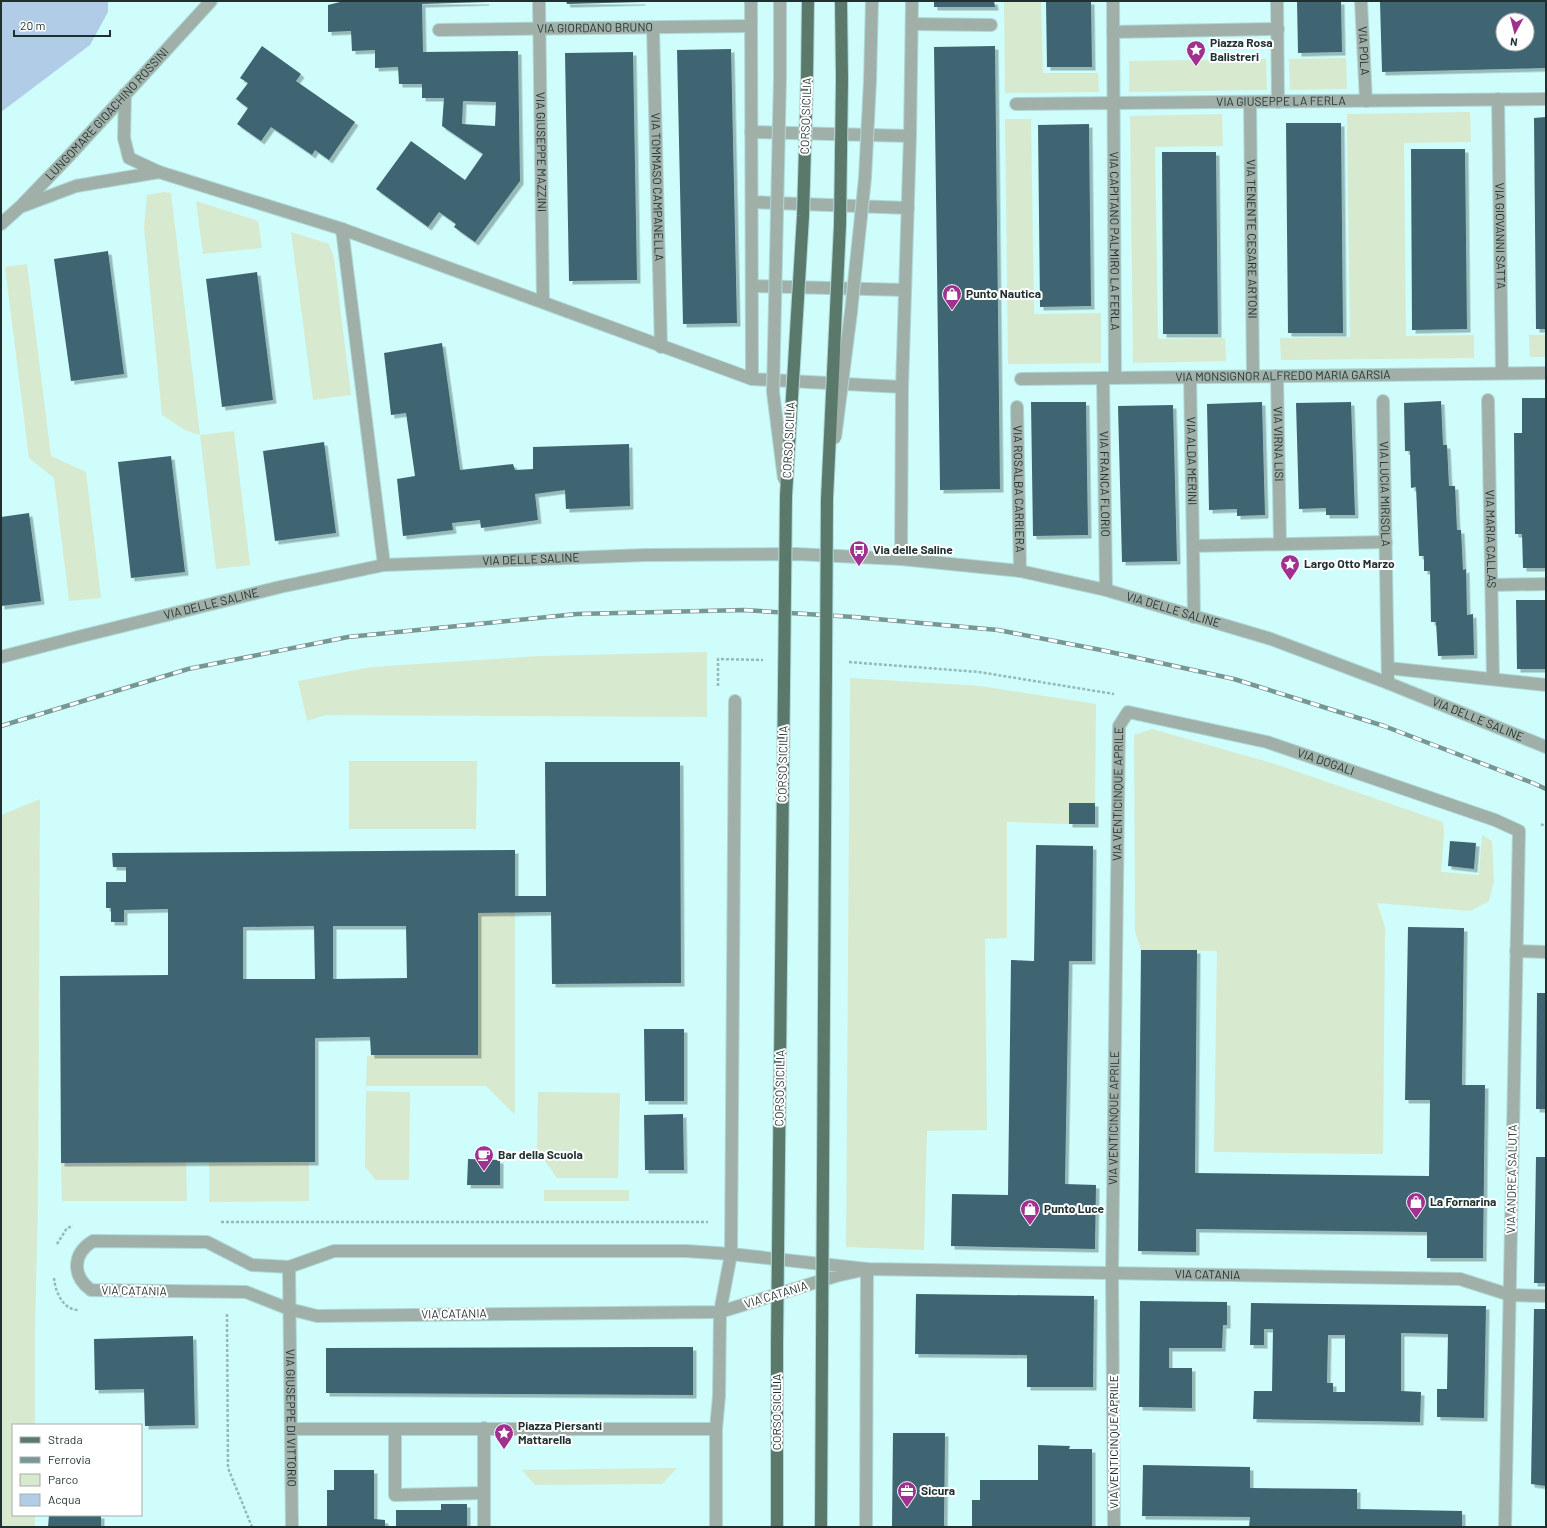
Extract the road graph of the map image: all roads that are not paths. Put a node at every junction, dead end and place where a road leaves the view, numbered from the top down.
1 (211, 1) edge
2 (539, 1) edge
3 (751, 1) edge
4 (780, 1) edge
5 (808, 1) edge
6 (842, 1) edge
7 (872, 1) edge
8 (912, 1) edge
9 (1113, 1) edge
10 (1277, 1) edge
11 (1361, 1) edge
12 (912, 24) junction
13 (992, 25) dead end
14 (751, 26) junction
15 (653, 28) junction
16 (539, 29) junction
17 (1278, 29) junction
18 (439, 30) dead end
19 (1113, 32) junction
20 (125, 94) junction
21 (1498, 99) junction
22 (1546, 99) edge
23 (1366, 101) junction
24 (1250, 102) junction
25 (1278, 102) junction
26 (1016, 104) dead end
27 (1114, 104) junction
28 (752, 132) junction
29 (910, 136) junction
30 (159, 172) junction
31 (752, 202) junction
32 (21, 206) junction
33 (908, 208) junction
34 (1, 224) edge
35 (342, 229) junction
36 (752, 286) junction
37 (905, 290) junction
38 (543, 302) junction
39 (661, 347) junction
40 (1502, 373) junction
41 (1546, 373) edge
42 (1253, 376) junction
43 (1277, 376) junction
44 (1190, 377) junction
45 (1102, 378) junction
46 (1115, 378) junction
47 (752, 379) junction
48 (1021, 379) dead end
49 (902, 387) junction
50 (1488, 400) dead end
51 (1383, 401) dead end
52 (1017, 407) dead end
53 (786, 496) junction
54 (827, 498) junction
55 (1386, 542) junction
56 (1280, 544) junction
57 (1193, 546) junction
58 (901, 559) junction
59 (384, 565) junction
60 (1020, 571) junction
61 (1546, 584) edge
62 (1492, 585) junction
63 (1106, 590) junction
64 (1194, 617) junction
65 (1, 657) edge
66 (1388, 668) junction
67 (1493, 679) junction
68 (1388, 683) junction
69 (1546, 685) edge
70 (735, 701) dead end
71 (1128, 712) joint
72 (1546, 748) edge
73 (1519, 831) joint
74 (1516, 951) junction
75 (1546, 952) edge
76 (731, 1254) junction
77 (289, 1267) junction
78 (867, 1269) junction
79 (1112, 1273) junction
80 (1510, 1295) junction
81 (1546, 1296) edge
82 (289, 1309) junction
83 (720, 1312) junction
84 (484, 1428) junction
85 (291, 1429) junction
86 (394, 1429) junction
87 (716, 1430) junction
88 (484, 1493) junction
89 (292, 1527) edge
90 (484, 1527) edge
91 (716, 1527) edge
92 (777, 1527) edge
93 (822, 1527) edge
94 (866, 1527) edge
95 (1114, 1527) edge
96 (1505, 1527) edge

1 - 20 street, LUNGOMARE GIOACHINO ROSSINI
2 - 16 street, VIA GIUSEPPE MAZZINI
3 - 14 street
4 - 53 street, bridge
5 - 53 main road, CORSO SICILIA, bridge
6 - 54 main road, bridge
7 - 54 street, bridge
8 - 12 street
9 - 19 street, VIA CAPITANO PALMIRO LA FERLA
10 - 17 street
11 - 23 street, VIA POLA
12 - 13 street
12 - 29 street
14 - 15 street, VIA GIORDANO BRUNO
14 - 28 street
15 - 16 street, VIA GIORDANO BRUNO
15 - 39 street, VIA TOMMASO CAMPANELLA
16 - 18 street, VIA GIORDANO BRUNO
16 - 38 street, VIA GIUSEPPE MAZZINI
17 - 19 street
17 - 25 street
19 - 27 street, VIA CAPITANO PALMIRO LA FERLA
20 - 30 street
20 - 32 street, LUNGOMARE GIOACHINO ROSSINI
21 - 22 street, VIA GIUSEPPE LA FERLA
21 - 23 street, VIA GIUSEPPE LA FERLA
21 - 40 street, VIA GIOVANNI SATTA
23 - 25 street, VIA GIUSEPPE LA FERLA
24 - 25 street, VIA GIUSEPPE LA FERLA
24 - 27 street, VIA GIUSEPPE LA FERLA
24 - 42 street, VIA TENENTE CESARE ARTONI
26 - 27 street, VIA GIUSEPPE LA FERLA
27 - 46 street, VIA CAPITANO PALMIRO LA FERLA
28 - 29 street
28 - 31 street
29 - 33 street
30 - 32 street
30 - 35 street
31 - 33 street
31 - 36 street
32 - 34 street, LUNGOMARE GIOACHINO ROSSINI
33 - 37 street
35 - 38 street
35 - 59 street
36 - 37 street
36 - 47 street
37 - 49 street
38 - 39 street
39 - 47 street
40 - 41 street, VIA MONSIGNOR ALFREDO MARIA GARSIA
40 - 43 street, VIA MONSIGNOR ALFREDO MARIA GARSIA
42 - 43 street, VIA MONSIGNOR ALFREDO MARIA GARSIA
42 - 44 street, VIA MONSIGNOR ALFREDO MARIA GARSIA
43 - 56 street, VIA VIRNA LISI
44 - 46 street, VIA MONSIGNOR ALFREDO MARIA GARSIA
44 - 57 street, VIA ALDA MERINI
45 - 46 street, VIA MONSIGNOR ALFREDO MARIA GARSIA
45 - 48 street, VIA MONSIGNOR ALFREDO MARIA GARSIA
45 - 63 street, VIA FRANCA FLORIO
47 - 49 street
49 - 58 street
50 - 62 street, VIA MARIA CALLAS
51 - 55 street, VIA LUCIA MIRISOLA
52 - 60 street, VIA ROSALBA CARRIERA
53 - 92 main road, CORSO SICILIA, bridge
54 - 93 main road, bridge
55 - 56 street
55 - 66 street, VIA LUCIA MIRISOLA
56 - 57 street
57 - 64 street, VIA ALDA MERINI
58 - 59 street, VIA DELLE SALINE
58 - 60 street, VIA DELLE SALINE
59 - 65 street, VIA DELLE SALINE
60 - 63 street, VIA DELLE SALINE
61 - 62 street
62 - 67 street, VIA MARIA CALLAS
63 - 64 street, VIA DELLE SALINE
64 - 68 street, VIA DELLE SALINE
66 - 67 street
66 - 68 street, VIA LUCIA MIRISOLA
67 - 69 street
68 - 72 street, VIA DELLE SALINE
70 - 76 street
71 - 73 street, VIA DOGALI
71 - 79 street, VIA VENTICINQUE APRILE
73 - 74 street, VIA ANDREA SALUTA
74 - 75 street
74 - 80 street, VIA ANDREA SALUTA
76 - 77 street, VIA CATANIA
76 - 78 street, VIA CATANIA
76 - 83 street
77 - 82 street, VIA GIUSEPPE DI VITTORIO
77 - 82 street, VIA CATANIA
78 - 79 street, VIA CATANIA
78 - 83 street, VIA CATANIA
78 - 94 street
79 - 80 street, VIA CATANIA
79 - 95 street, VIA VENTICINQUE APRILE
80 - 81 street, VIA CATANIA
80 - 96 street, VIA ANDREA SALUTA
82 - 83 street, VIA CATANIA
82 - 85 street, VIA GIUSEPPE DI VITTORIO
83 - 87 street
84 - 86 street
84 - 87 street
84 - 88 street
85 - 86 street
85 - 89 street, VIA GIUSEPPE DI VITTORIO
86 - 88 street
87 - 91 street
88 - 90 street

